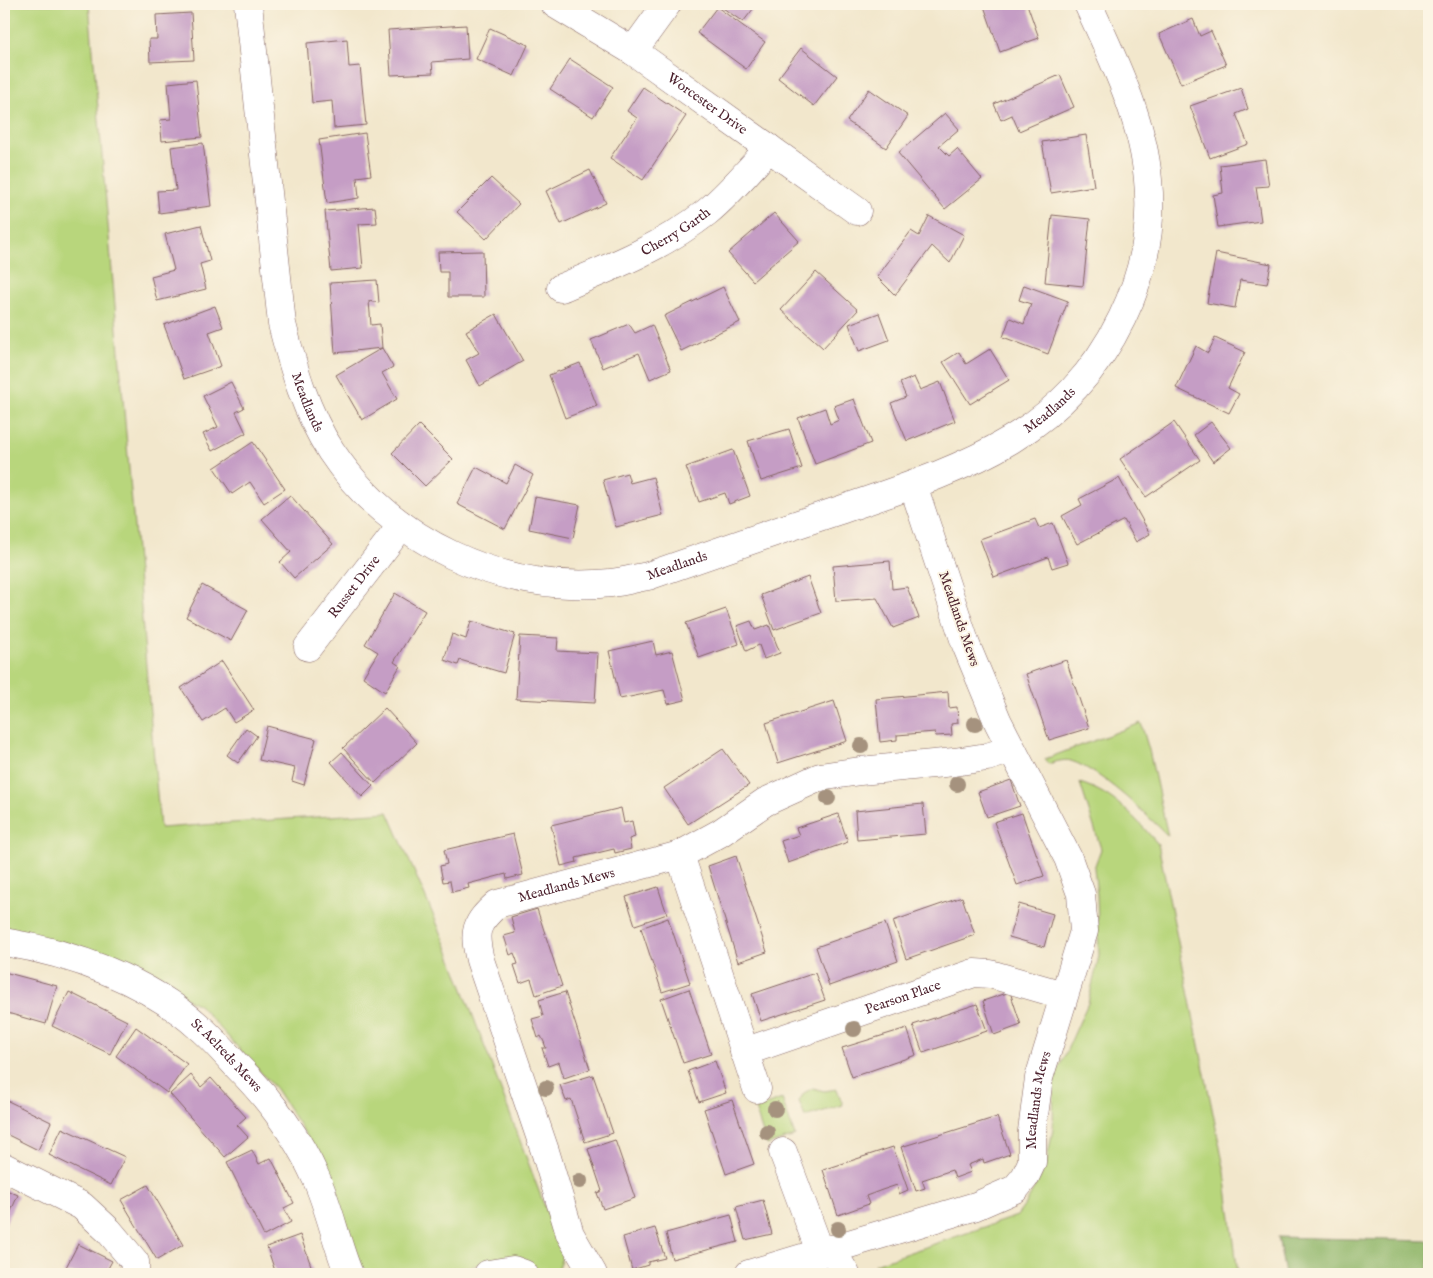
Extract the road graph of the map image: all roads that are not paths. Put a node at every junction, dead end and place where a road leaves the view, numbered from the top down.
1 (248, 4) edge
2 (555, 4) edge
3 (667, 4) edge
4 (1088, 4) edge
5 (633, 51) junction
6 (769, 148) junction
7 (857, 211) dead end
8 (561, 288) dead end
9 (913, 485) junction
10 (402, 525) junction
11 (308, 647) dead end
12 (1010, 750) junction
13 (680, 855) junction
14 (4, 942) edge
15 (1063, 995) junction
16 (744, 1052) junction
17 (757, 1089) dead end
18 (783, 1152) dead end
19 (4, 1166) edge
20 (827, 1252) junction
21 (135, 1274) edge
22 (349, 1274) edge
23 (488, 1274) edge
24 (524, 1274) edge
25 (593, 1274) edge
26 (749, 1274) edge
27 (846, 1274) edge

1 - 10 street, Meadlands
2 - 5 street, Worcester Drive
3 - 5 street
4 - 9 street, Meadlands
5 - 6 street, Worcester Drive
6 - 7 street, Worcester Drive
6 - 8 street, Cherry Garth
9 - 10 street, Meadlands
9 - 12 street, Meadlands Mews
10 - 11 street, Russet Drive
12 - 13 street, Meadlands Mews
12 - 15 street, Meadlands Mews
13 - 16 street
13 - 25 street, Meadlands Mews
14 - 22 street, St Aelreds Mews
15 - 16 street, Pearson Place
15 - 20 street, Meadlands Mews
16 - 17 street
18 - 20 street
19 - 21 street
20 - 26 street, Meadlands Mews
20 - 27 street
23 - 24 street

